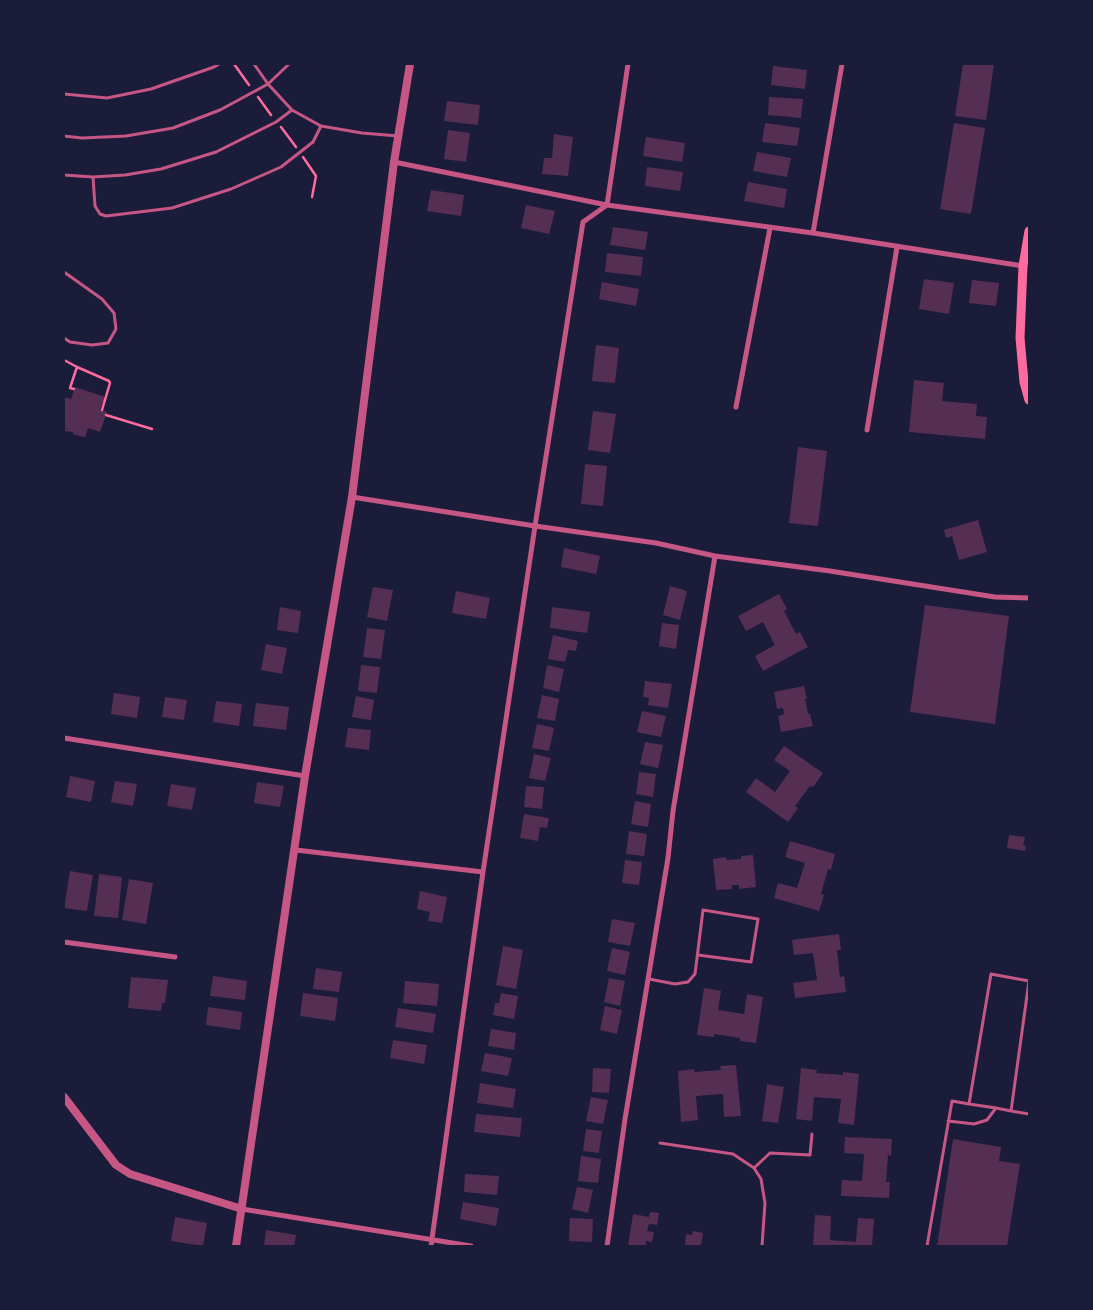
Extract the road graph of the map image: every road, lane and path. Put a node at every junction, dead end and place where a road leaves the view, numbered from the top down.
1 (219, 64) edge
2 (254, 64) edge
3 (289, 64) edge
4 (410, 64) edge
5 (628, 64) edge
6 (842, 64) edge
7 (268, 84) junction
8 (64, 94) edge
9 (292, 110) junction
10 (321, 126) junction
11 (64, 136) edge
12 (398, 136) junction
13 (394, 162) junction
14 (64, 174) edge
15 (93, 177) junction
16 (608, 205) junction
17 (770, 228) junction
18 (1029, 231) edge
19 (814, 233) junction
20 (897, 247) junction
21 (1023, 266) junction
22 (64, 272) edge
23 (1026, 289) edge
24 (64, 338) edge
25 (1025, 339) edge
26 (64, 360) edge
27 (76, 367) junction
28 (74, 389) dead end
29 (1029, 400) edge
30 (736, 407) dead end
31 (102, 410) dead end
32 (106, 415) dead end
33 (152, 429) dead end
34 (867, 430) dead end
35 (352, 497) junction
36 (535, 526) junction
37 (715, 556) junction
38 (1029, 598) edge
39 (64, 738) edge
40 (305, 776) junction
41 (296, 850) junction
42 (484, 872) junction
43 (64, 942) edge
44 (698, 955) junction
45 (175, 957) dead end
46 (649, 979) junction
47 (64, 1097) edge
48 (969, 1104) junction
49 (996, 1108) junction
50 (1010, 1111) junction
51 (1029, 1114) edge
52 (948, 1121) junction
53 (812, 1134) dead end
54 (660, 1143) dead end
55 (754, 1168) junction
56 (242, 1209) junction
57 (432, 1240) junction
58 (236, 1246) edge
59 (431, 1246) edge
60 (471, 1246) edge
61 (607, 1246) edge
62 (762, 1246) edge
63 (927, 1246) edge

1 - 8 lane
2 - 7 lane
3 - 7 lane
4 - 12 street
5 - 16 street
6 - 19 street
7 - 9 lane
7 - 11 lane
9 - 10 lane
9 - 15 lane
10 - 12 lane
10 - 15 lane
12 - 13 street
13 - 16 street
13 - 35 street
14 - 15 lane
16 - 17 street
16 - 36 street
17 - 19 street
17 - 30 street
18 - 21 main road
19 - 20 street
20 - 21 street
20 - 34 street
21 - 23 main road
22 - 24 lane
23 - 25 main road
25 - 29 main road
26 - 27 path
27 - 28 path
27 - 31 path
32 - 33 path
35 - 36 street
35 - 40 street
36 - 37 street
36 - 42 street
37 - 38 street
37 - 46 street
39 - 40 street
40 - 41 street
41 - 42 street
41 - 56 street
42 - 57 street
43 - 45 street
44 - 44 lane
44 - 46 lane
46 - 61 street
47 - 56 street
48 - 49 lane
48 - 50 lane
48 - 52 lane
49 - 50 lane
49 - 52 lane
50 - 51 lane
52 - 63 lane
53 - 55 lane
54 - 55 lane
55 - 62 lane
56 - 57 street
56 - 58 street
57 - 59 street
57 - 60 street

